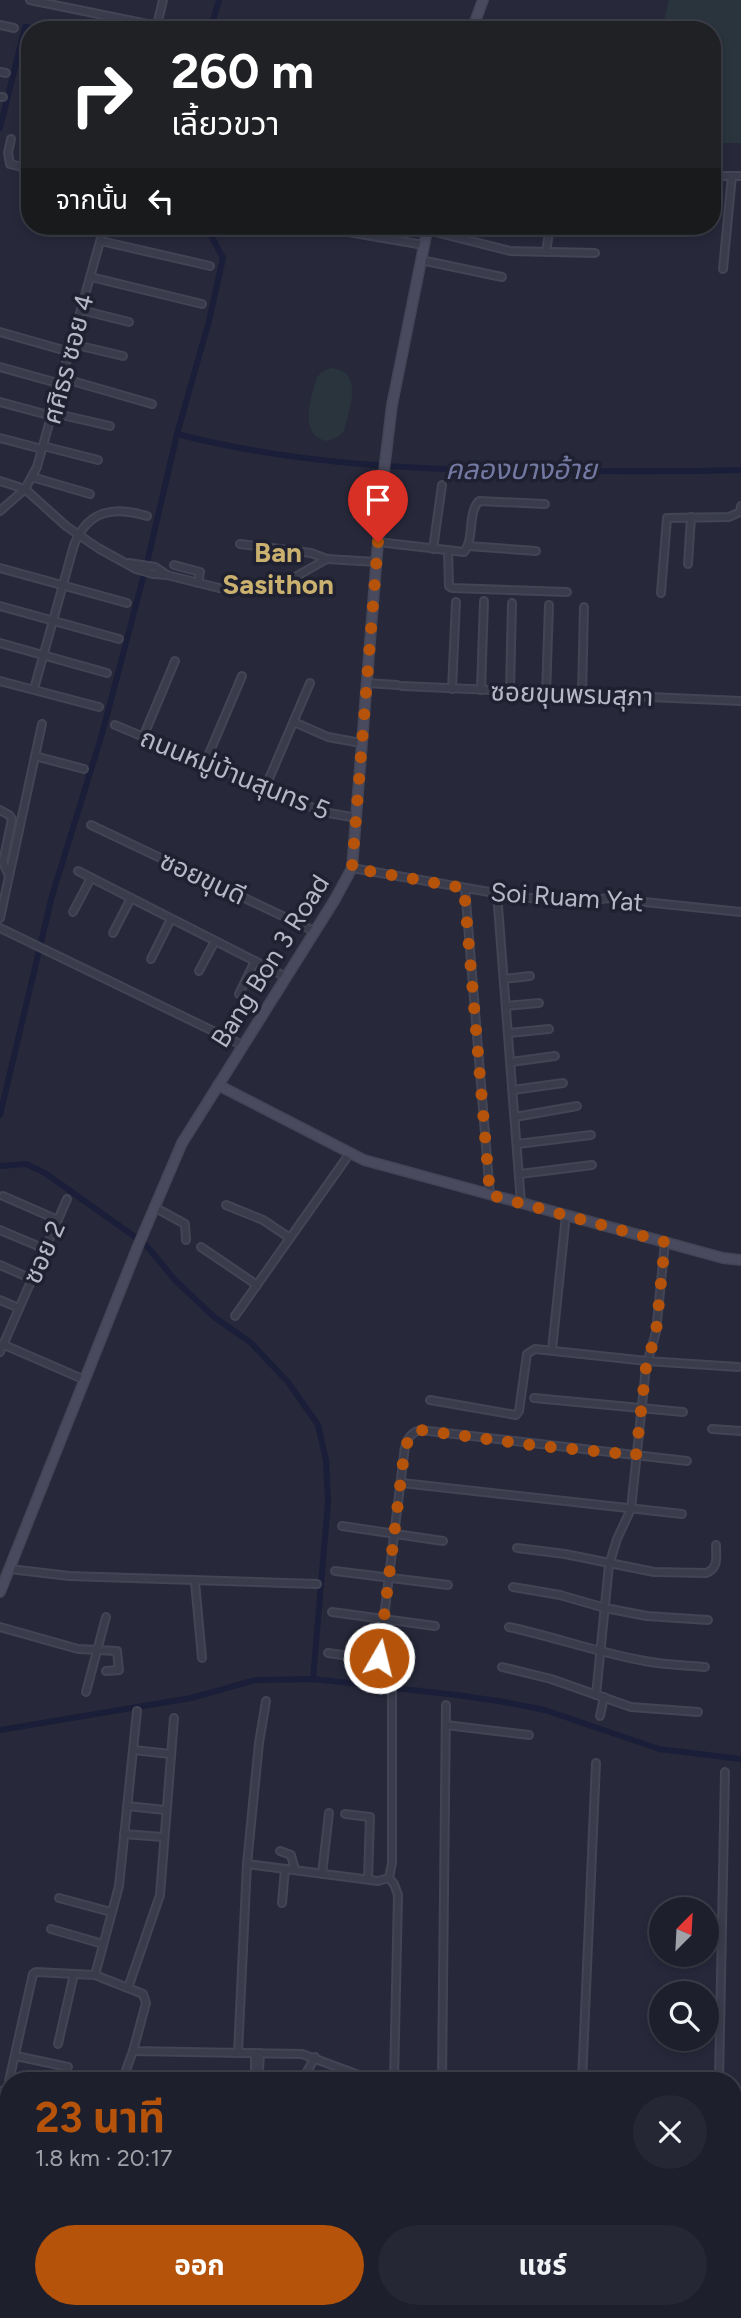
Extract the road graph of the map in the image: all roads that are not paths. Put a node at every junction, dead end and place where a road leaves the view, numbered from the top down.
1 (30, 0) edge
2 (163, 0) edge
3 (483, 0) edge
4 (137, 21) edge
5 (158, 21) edge
6 (475, 21) edge
7 (0, 25) edge
8 (15, 28) dead end
9 (11, 139) dead end
10 (21, 167) edge
11 (721, 176) edge
12 (732, 176) junction
13 (741, 176) edge
14 (102, 235) edge
15 (366, 235) edge
16 (426, 235) edge
17 (452, 235) edge
18 (549, 235) edge
19 (101, 241) junction
20 (424, 245) junction
21 (546, 253) junction
22 (595, 253) dead end
23 (421, 260) junction
24 (210, 266) dead end
25 (723, 269) dead end
26 (91, 277) junction
27 (502, 277) dead end
28 (202, 304) dead end
29 (81, 310) junction
30 (129, 322) dead end
31 (0, 332) edge
32 (72, 344) junction
33 (70, 352) junction
34 (122, 356) dead end
35 (0, 367) edge
36 (62, 381) junction
37 (0, 402) edge
38 (152, 404) dead end
39 (52, 414) junction
40 (110, 426) dead end
41 (0, 438) edge
42 (43, 448) junction
43 (98, 460) dead end
44 (32, 477) junction
45 (0, 481) edge
46 (442, 485) dead end
47 (25, 489) junction
48 (89, 494) dead end
49 (545, 505) dead end
50 (741, 509) edge
51 (0, 511) edge
52 (147, 516) dead end
53 (691, 517) junction
54 (78, 535) junction
55 (378, 542) junction
56 (240, 544) dead end
57 (468, 547) junction
58 (433, 549) junction
59 (448, 550) junction
60 (536, 551) dead end
61 (327, 559) junction
62 (377, 562) junction
63 (688, 564) dead end
64 (174, 565) dead end
65 (0, 568) edge
66 (198, 583) junction
67 (62, 585) junction
68 (567, 592) dead end
69 (661, 593) dead end
70 (484, 601) dead end
71 (456, 602) dead end
72 (127, 603) dead end
73 (512, 603) dead end
74 (549, 605) dead end
75 (0, 606) edge
76 (584, 607) dead end
77 (53, 620) junction
78 (120, 639) dead end
79 (0, 643) edge
80 (44, 655) junction
81 (174, 661) dead end
82 (107, 673) dead end
83 (242, 676) dead end
84 (0, 681) edge
85 (310, 683) dead end
86 (367, 683) junction
87 (34, 689) junction
88 (452, 689) junction
89 (481, 690) junction
90 (510, 692) junction
91 (546, 694) junction
92 (582, 695) junction
93 (741, 701) edge
94 (99, 707) dead end
95 (294, 722) junction
96 (42, 724) dead end
97 (115, 725) dead end
98 (143, 737) junction
99 (361, 743) junction
100 (35, 756) junction
101 (205, 763) junction
102 (84, 769) dead end
103 (265, 788) junction
104 (0, 810) edge
105 (357, 818) junction
106 (91, 825) dead end
107 (352, 868) junction
108 (78, 872) dead end
109 (10, 877) junction
110 (92, 878) junction
111 (464, 888) junction
112 (497, 893) junction
113 (131, 898) junction
114 (73, 912) dead end
115 (741, 912) edge
116 (0, 918) edge
117 (172, 919) junction
118 (0, 928) edge
119 (314, 931) junction
120 (113, 933) dead end
121 (215, 941) junction
122 (151, 959) dead end
123 (255, 961) junction
124 (199, 971) dead end
125 (530, 976) dead end
126 (286, 977) junction
127 (504, 979) junction
128 (239, 994) dead end
129 (539, 1003) dead end
130 (506, 1006) junction
131 (549, 1029) dead end
132 (509, 1033) junction
133 (242, 1045) junction
134 (555, 1056) dead end
135 (511, 1062) junction
136 (563, 1083) dead end
137 (218, 1085) junction
138 (513, 1090) junction
139 (577, 1106) dead end
140 (515, 1116) junction
141 (591, 1135) dead end
142 (517, 1144) junction
143 (350, 1153) junction
144 (592, 1165) dead end
145 (520, 1174) junction
146 (490, 1195) junction
147 (3, 1196) dead end
148 (67, 1199) dead end
149 (522, 1203) junction
150 (226, 1205) dead end
151 (154, 1207) junction
152 (566, 1215) junction
153 (58, 1220) junction
154 (0, 1230) edge
155 (290, 1238) junction
156 (186, 1240) dead end
157 (665, 1242) junction
158 (201, 1247) dead end
159 (45, 1249) junction
160 (741, 1260) edge
161 (0, 1265) edge
162 (32, 1279) junction
163 (257, 1285) junction
164 (0, 1300) edge
165 (19, 1308) junction
166 (235, 1316) dead end
167 (2, 1343) edge
168 (552, 1350) junction
169 (0, 1352) edge
170 (647, 1361) junction
171 (738, 1367) dead end
172 (85, 1380) junction
173 (534, 1398) dead end
174 (430, 1400) dead end
175 (641, 1407) junction
176 (683, 1412) dead end
177 (712, 1429) dead end
178 (741, 1432) edge
179 (636, 1455) junction
180 (687, 1461) dead end
181 (402, 1483) junction
182 (631, 1509) junction
183 (682, 1514) dead end
184 (342, 1526) dead end
185 (395, 1534) junction
186 (443, 1541) dead end
187 (716, 1545) dead end
188 (517, 1548) dead end
189 (610, 1564) junction
190 (5, 1568) edge
191 (335, 1571) dead end
192 (389, 1578) junction
193 (195, 1582) junction
194 (317, 1584) dead end
195 (448, 1585) dead end
196 (513, 1587) dead end
197 (0, 1592) edge
198 (605, 1608) junction
199 (332, 1612) dead end
200 (106, 1617) dead end
201 (384, 1619) junction
202 (708, 1620) dead end
203 (435, 1626) dead end
204 (0, 1627) edge
205 (509, 1628) dead end
206 (96, 1651) junction
207 (601, 1651) junction
208 (328, 1653) dead end
209 (202, 1658) dead end
210 (502, 1667) dead end
211 (705, 1667) dead end
212 (106, 1671) dead end
213 (392, 1691) dead end
214 (86, 1692) dead end
215 (600, 1696) junction
216 (266, 1701) dead end
217 (446, 1705) dead end
218 (137, 1711) dead end
219 (698, 1712) dead end
220 (600, 1716) dead end
221 (174, 1717) dead end
222 (446, 1726) junction
223 (529, 1735) dead end
224 (133, 1750) junction
225 (171, 1754) junction
226 (596, 1763) dead end
227 (725, 1772) dead end
228 (127, 1806) junction
229 (165, 1810) junction
230 (329, 1813) dead end
231 (345, 1814) dead end
232 (124, 1834) junction
233 (163, 1837) junction
234 (280, 1851) dead end
235 (247, 1864) junction
236 (285, 1869) junction
237 (295, 1870) junction
238 (322, 1874) junction
239 (389, 1878) junction
240 (368, 1880) junction
241 (59, 1898) dead end
242 (282, 1903) dead end
243 (111, 1912) junction
244 (51, 1929) dead end
245 (103, 1944) junction
246 (74, 1974) junction
247 (95, 1975) junction
248 (128, 1988) junction
249 (58, 2044) dead end
250 (133, 2051) junction
251 (238, 2053) junction
252 (258, 2053) junction
253 (16, 2056) junction
254 (315, 2057) junction
255 (68, 2067) dead end
256 (12, 2072) edge
257 (125, 2072) edge
258 (256, 2072) edge
259 (307, 2072) edge
260 (352, 2072) edge
261 (394, 2072) edge
262 (442, 2072) edge
263 (582, 2072) edge
264 (719, 2072) edge

1 - 4 street
2 - 5 street
3 - 6 main road
7 - 8 street
9 - 10 street
11 - 12 street
12 - 13 street
12 - 25 street
14 - 19 street, ศศิธร ซอย 4
15 - 20 street
16 - 20 main road, Bang Bon 3 Road
17 - 21 street
18 - 21 street
19 - 24 street
19 - 26 street, ศศิธร ซอย 4
20 - 23 main road, Bang Bon 3 Road
21 - 22 street
23 - 27 street
23 - 55 main road, Bang Bon 3 Road
26 - 28 street
26 - 29 street, ศศิธร ซอย 4
29 - 30 street
29 - 32 street, ศศิธร ซอย 4
31 - 33 street
32 - 33 street, ศศิธร ซอย 4
32 - 34 street
33 - 36 street, ศศิธร ซอย 4
35 - 36 street
36 - 38 street
36 - 39 street, ศศิธร ซอย 4
37 - 39 street
39 - 40 street
39 - 42 street, ศศิธร ซอย 4
41 - 42 street
42 - 43 street
42 - 44 street, ศศิธร ซอย 4
44 - 47 street, ศศิธร ซอย 4
44 - 48 street
45 - 47 street
46 - 58 street
47 - 51 street, ศศิธร ซอย 4
47 - 54 street
49 - 57 street
50 - 53 street
52 - 54 street
53 - 63 street
53 - 69 street
54 - 66 street
54 - 67 street
55 - 58 street
55 - 62 main road, Bang Bon 3 Road
56 - 61 street
57 - 59 street
57 - 60 street
58 - 59 street
59 - 68 street
61 - 62 street
61 - 66 street
62 - 86 main road, Bang Bon 3 Road
64 - 66 street
65 - 67 street
67 - 72 street
67 - 77 street
70 - 89 street
71 - 88 street
73 - 90 street
74 - 91 street
75 - 77 street
76 - 92 street
77 - 78 street
77 - 80 street
79 - 80 street
80 - 82 street
80 - 87 street
81 - 98 street
83 - 101 street
84 - 87 street
85 - 95 street
86 - 88 street, ซอยขุนพรมสุภา
86 - 99 main road, Bang Bon 3 Road
87 - 94 street
88 - 89 street, ซอยขุนพรมสุภา
89 - 90 street, ซอยขุนพรมสุภา
90 - 91 street, ซอยขุนพรมสุภา
91 - 92 street, ซอยขุนพรมสุภา
92 - 93 street, ซอยขุนพรมสุภา
95 - 99 street
95 - 103 street
96 - 100 street
97 - 98 street, ถนนหมู่บ้านสุนทร 5
98 - 101 street, ถนนหมู่บ้านสุนทร 5
99 - 105 main road, Bang Bon 3 Road
100 - 102 street
100 - 109 street
101 - 103 street, ถนนหมู่บ้านสุนทร 5
103 - 105 street, ถนนหมู่บ้านสุนทร 5
104 - 109 street
105 - 107 main road, Bang Bon 3 Road
106 - 119 street, ซอยขุนดี
107 - 111 street, Soi Ruam Yat
107 - 119 main road, Bang Bon 3 Road
108 - 110 street
109 - 116 street
110 - 113 street
110 - 114 street
111 - 112 street, Soi Ruam Yat
111 - 146 street
112 - 115 street, Soi Ruam Yat
112 - 127 street
113 - 117 street
113 - 120 street
117 - 121 street
117 - 122 street
118 - 133 street
119 - 126 main road, Bang Bon 3 Road
121 - 123 street
121 - 124 street
123 - 126 street
123 - 128 street
125 - 127 street
126 - 133 main road, Bang Bon 3 Road
127 - 130 street
129 - 130 street
130 - 132 street
131 - 132 street
132 - 135 street
133 - 137 main road, Bang Bon 3 Road
134 - 135 street
135 - 138 street
136 - 138 street
137 - 143 main road
137 - 151 main road, Bang Bon 3 Road
138 - 140 street
139 - 140 street
140 - 142 street
141 - 142 street
142 - 145 street
143 - 146 main road
143 - 155 street
144 - 145 street
145 - 149 street
146 - 149 main road
147 - 153 street
148 - 153 street, ซอย 2
149 - 152 main road
150 - 155 street
151 - 156 street
151 - 172 main road, Bang Bon 3 Road
152 - 157 main road
152 - 168 street
153 - 159 street, ซอย 2
154 - 159 street
155 - 163 street
157 - 160 main road
157 - 170 street
158 - 163 street
159 - 162 street, ซอย 2
161 - 162 street
162 - 165 street, ซอย 2
163 - 166 street
164 - 165 street
165 - 167 street, ซอย 2
167 - 169 street, ซอย 2
167 - 172 street
168 - 170 street
168 - 174 street
170 - 171 street
170 - 175 street
172 - 190 main road, Bang Bon 3 Road
173 - 175 street
175 - 176 street
175 - 179 street
177 - 178 street
179 - 180 street
179 - 181 street
179 - 182 street
181 - 182 street
181 - 185 street
182 - 183 street
182 - 189 street
184 - 185 street
185 - 186 street
185 - 192 street
187 - 189 street
188 - 189 street
189 - 198 street
190 - 193 street
190 - 197 main road, Bang Bon 3 Road
191 - 192 street
192 - 195 street
192 - 201 street
193 - 194 street
193 - 209 street
196 - 198 street
198 - 202 street
198 - 207 street
199 - 201 street
200 - 206 street
201 - 203 street
201 - 208 street
204 - 206 street
205 - 207 street
206 - 212 street
206 - 214 street
207 - 211 street
207 - 215 street
210 - 215 street
213 - 239 street
215 - 219 street
215 - 220 street
216 - 235 street
217 - 222 street
218 - 224 street
221 - 225 street
222 - 223 street
222 - 262 street
224 - 225 street
224 - 228 street
225 - 229 street
226 - 263 street
227 - 264 street
228 - 229 street
228 - 232 street
229 - 233 street
230 - 238 street
231 - 240 street
232 - 233 street
232 - 243 street
233 - 248 street
234 - 237 street
235 - 236 street
235 - 251 street
236 - 237 street
236 - 242 street
237 - 238 street
238 - 240 street
239 - 240 street
239 - 261 street
241 - 243 street
243 - 245 street
244 - 245 street
245 - 247 street
246 - 247 street
246 - 249 street
246 - 253 street
247 - 248 street
248 - 250 street
250 - 251 street
250 - 257 street
251 - 252 street
252 - 254 street
252 - 258 street
253 - 255 street
253 - 256 street
254 - 259 street
254 - 260 street

